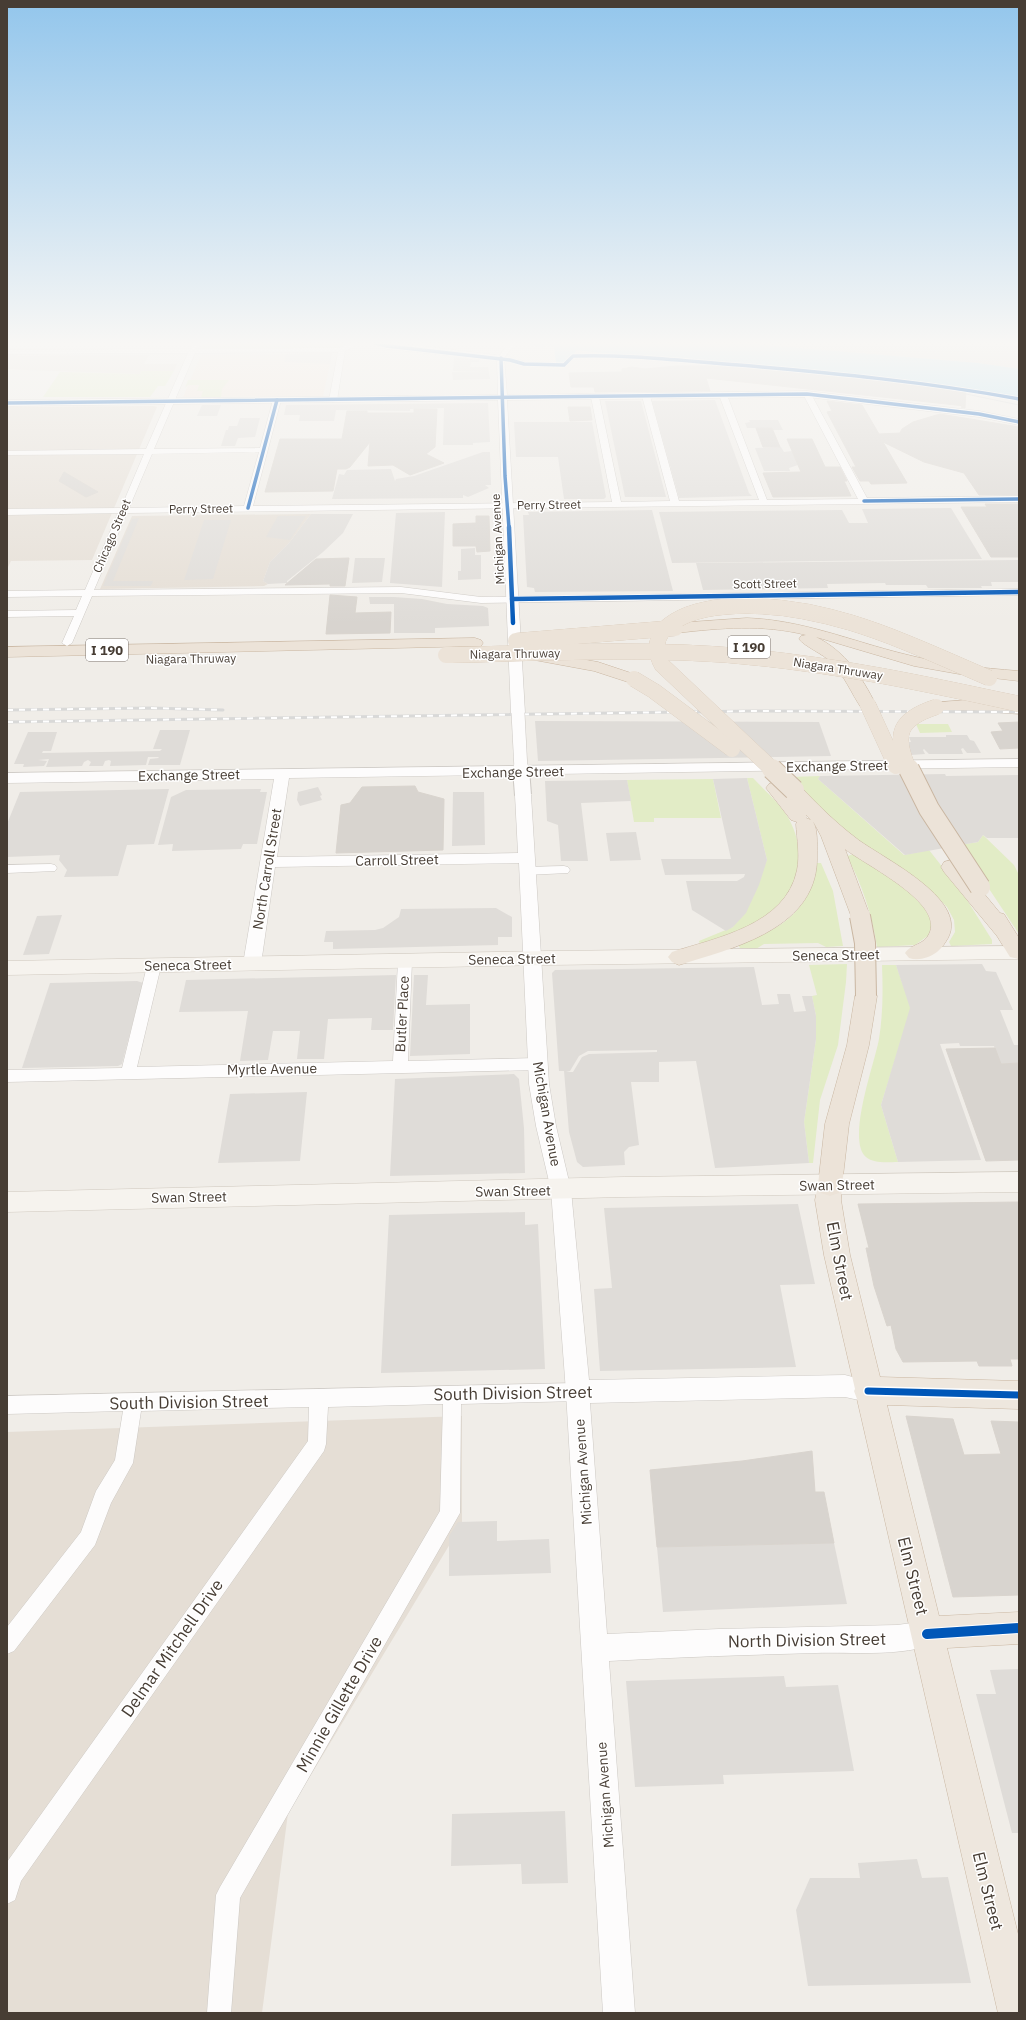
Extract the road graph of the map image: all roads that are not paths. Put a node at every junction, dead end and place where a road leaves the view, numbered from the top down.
1 (155, 435) edge
2 (267, 435) edge
3 (504, 435) edge
4 (604, 435) edge
5 (657, 435) edge
6 (738, 435) edge
7 (829, 435) edge
8 (263, 450) junction
9 (148, 452) junction
10 (7, 454) edge
11 (1019, 499) edge
12 (864, 501) junction
13 (764, 502) junction
14 (675, 503) junction
15 (617, 504) junction
16 (508, 506) junction
17 (248, 508) junction
18 (123, 511) junction
19 (7, 512) edge
20 (1019, 592) edge
21 (7, 594) edge
22 (88, 594) junction
23 (512, 599) junction
24 (80, 613) junction
25 (7, 614) edge
26 (677, 628) junction
27 (67, 643) dead end
28 (475, 643) junction
29 (7, 652) edge
30 (523, 654) junction
31 (7, 662) edge
32 (1019, 676) edge
33 (1019, 689) edge
34 (1019, 694) edge
35 (1019, 704) edge
36 (1019, 709) edge
37 (1019, 762) edge
38 (282, 773) junction
39 (7, 779) edge
40 (813, 822) junction
41 (269, 862) junction
42 (526, 865) junction
43 (52, 868) dead end
44 (7, 869) edge
45 (564, 870) dead end
46 (1004, 931) junction
47 (916, 954) junction
48 (1018, 954) edge
49 (679, 957) junction
50 (531, 958) junction
51 (405, 961) junction
52 (252, 964) junction
53 (154, 966) junction
54 (7, 968) edge
55 (537, 1064) junction
56 (400, 1067) junction
57 (128, 1073) junction
58 (7, 1076) edge
59 (1019, 1182) edge
60 (830, 1185) junction
61 (561, 1190) junction
62 (7, 1202) edge
63 (868, 1391) junction
64 (578, 1392) junction
65 (452, 1395) junction
66 (1019, 1395) edge
67 (319, 1398) junction
68 (133, 1404) junction
69 (7, 1405) edge
70 (1019, 1628) edge
71 (927, 1634) junction
72 (7, 1644) edge
73 (595, 1648) junction
74 (7, 1892) edge
75 (219, 2013) edge
76 (619, 2013) edge
77 (1018, 2013) edge

1 - 9 street, Chicago Street
2 - 8 street
3 - 16 street, Michigan Avenue
4 - 15 street
5 - 14 street
6 - 13 street
7 - 12 street
8 - 9 street
8 - 17 street
9 - 10 street
9 - 18 street, Chicago Street
11 - 12 street, Perry Street
12 - 13 street, Perry Street
13 - 14 street, Perry Street
14 - 15 street, Perry Street
15 - 16 street, Perry Street
16 - 17 street, Perry Street
16 - 23 street, Michigan Avenue
17 - 18 street, Perry Street
18 - 19 street, Perry Street
18 - 22 street, Chicago Street
20 - 23 street, Scott Street
21 - 22 street
22 - 23 street, Scott Street
22 - 24 street, Chicago Street
23 - 42 street, Michigan Avenue, bridge
24 - 25 street
24 - 27 street, Chicago Street
26 - 28 highway, bridge
26 - 32 highway, bridge
26 - 46 highway, bridge
28 - 29 highway, Niagara Thruway / I 190
28 - 34 highway, Niagara Thruway / I 190, bridge
30 - 31 highway, Niagara Thruway / I 190, bridge
30 - 35 highway, Niagara Thruway / I 190, bridge
30 - 40 highway, bridge
33 - 40 highway, bridge
36 - 46 highway, bridge
37 - 38 street, Exchange Street
38 - 39 street, Exchange Street
38 - 41 street, North Carroll Street
40 - 47 highway
40 - 49 highway
40 - 60 highway, bridge
41 - 42 street, Carroll Street
41 - 52 street, North Carroll Street
42 - 45 street
42 - 50 street, Michigan Avenue
43 - 44 street
46 - 48 highway
47 - 48 main road, Seneca Street
47 - 49 main road, Seneca Street
49 - 50 main road, Seneca Street
50 - 51 main road, Seneca Street
50 - 55 street, Michigan Avenue
51 - 52 main road, Seneca Street
51 - 56 street, Butler Place
52 - 53 main road, Seneca Street
53 - 54 main road, Seneca Street
53 - 57 street
55 - 56 street, Myrtle Avenue
55 - 61 street, Michigan Avenue
56 - 57 street, Myrtle Avenue
57 - 58 street, Myrtle Avenue
59 - 60 main road, Swan Street
60 - 61 main road, Swan Street
60 - 63 highway, Elm Street
61 - 62 main road, Swan Street
61 - 64 street, Michigan Avenue
63 - 64 street, South Division Street
63 - 66 highway, South Division Street
63 - 71 highway, Elm Street
64 - 65 street, South Division Street
64 - 73 street, Michigan Avenue
65 - 67 street, South Division Street
65 - 75 street, Minnie Gillette Drive
67 - 68 street, South Division Street
67 - 74 street, Delmar Mitchell Drive
68 - 69 street, South Division Street
68 - 72 street
70 - 71 highway, North Division Street
71 - 73 street, North Division Street
71 - 77 highway, Elm Street
73 - 76 street, Michigan Avenue

